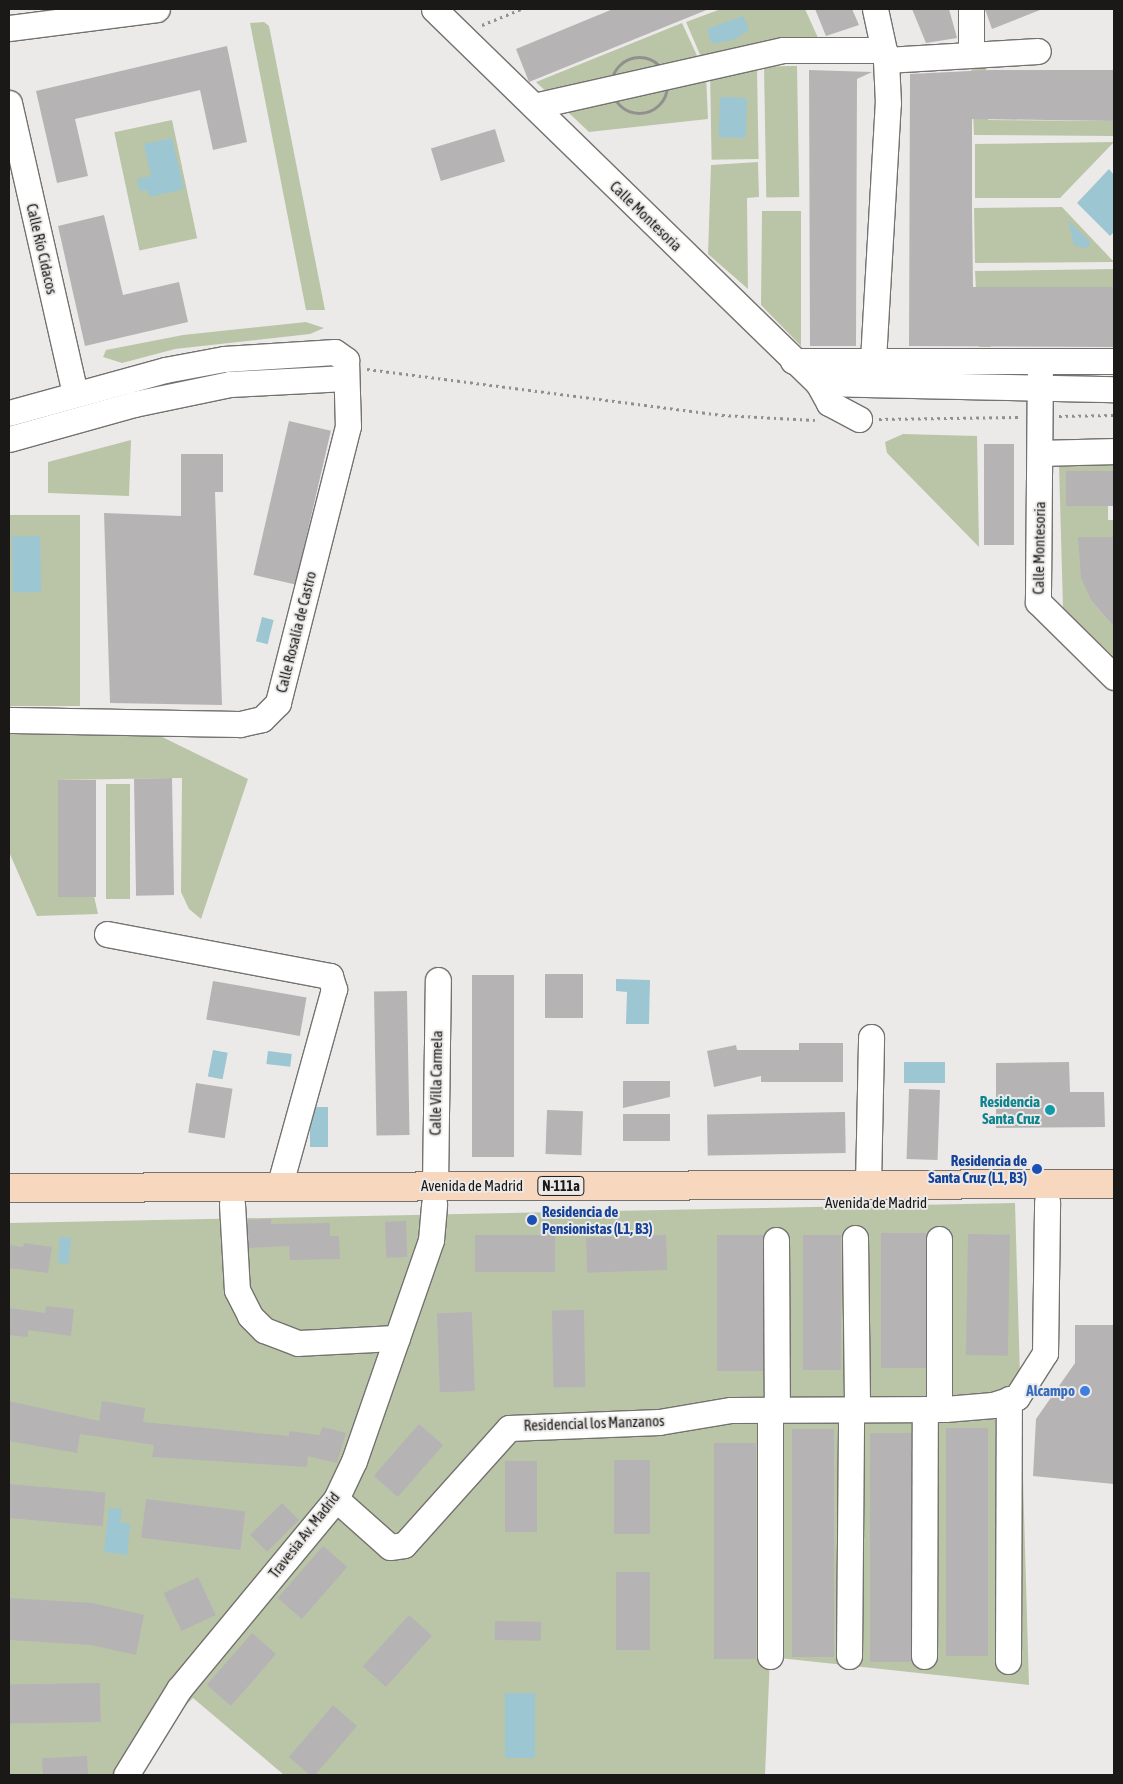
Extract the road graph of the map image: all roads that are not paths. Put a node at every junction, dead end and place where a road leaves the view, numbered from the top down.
1 (157, 9) edge
2 (434, 9) edge
3 (875, 9) edge
4 (971, 9) edge
5 (9, 28) edge
6 (1038, 51) dead end
7 (971, 53) junction
8 (885, 55) junction
9 (9, 103) edge
10 (534, 106) junction
11 (793, 360) junction
12 (873, 360) junction
13 (1114, 361) edge
14 (1040, 362) junction
15 (346, 372) junction
16 (818, 383) junction
17 (1114, 389) edge
18 (1040, 390) junction
19 (75, 394) junction
20 (9, 413) edge
21 (858, 419) road end
22 (9, 439) edge
23 (1114, 451) edge
24 (1040, 452) junction
25 (1114, 677) edge
26 (9, 720) edge
27 (107, 934) dead end
28 (438, 980) dead end
29 (872, 1037) dead end
30 (1114, 1184) edge
31 (868, 1185) junction
32 (280, 1187) junction
33 (9, 1188) edge
34 (434, 1195) junction
35 (1047, 1202) junction
36 (1114, 1202) edge
37 (232, 1204) junction
38 (9, 1205) edge
39 (855, 1238) dead end
40 (939, 1239) dead end
41 (776, 1240) dead end
42 (397, 1338) junction
43 (1009, 1400) junction
44 (854, 1409) junction
45 (932, 1409) junction
46 (774, 1410) junction
47 (336, 1499) junction
48 (770, 1656) dead end
49 (849, 1656) dead end
50 (924, 1656) dead end
51 (1008, 1662) dead end
52 (126, 1775) edge

1 - 5 street
2 - 10 street, Calle Montesoria
3 - 8 street
4 - 7 street
6 - 7 street
7 - 8 street
8 - 10 street
8 - 12 street
9 - 19 street, Calle Río Cidacos
10 - 11 street, Calle Montesoria
11 - 12 street
11 - 16 street, Calle Montesoria
12 - 14 street
13 - 14 street
14 - 18 street, Calle Montesoria
15 - 19 street
15 - 22 street
15 - 26 street, Calle Rosalía de Castro
16 - 18 street
16 - 21 street, Calle Montesoria
17 - 18 street
18 - 24 street, Calle Montesoria
19 - 20 street
23 - 24 street
24 - 25 street, Calle Montesoria
27 - 32 street
28 - 34 street, Calle Villa Carmela
29 - 31 street
30 - 31 main road, Avenida de Madrid / N-111a
31 - 34 main road, Avenida de Madrid / N-111a
32 - 33 main road, Avenida de Madrid / N-111a
32 - 34 main road, Avenida de Madrid / N-111a
34 - 35 main road, Avenida de Madrid / N-111a
34 - 37 main road, Avenida de Madrid / N-111a
34 - 42 street, Travesia Av. Madrid
35 - 36 main road, Avenida de Madrid / N-111a
35 - 43 street
37 - 38 main road, Avenida de Madrid / N-111a
37 - 42 street
39 - 44 street
40 - 45 street
41 - 46 street
42 - 47 street, Travesia Av. Madrid
43 - 45 street, Residencial los Manzanos
43 - 51 street
44 - 45 street, Residencial los Manzanos
44 - 46 street, Residencial los Manzanos
44 - 49 street
45 - 50 street
46 - 47 street, Residencial los Manzanos
46 - 48 street
47 - 52 street, Travesia Av. Madrid

